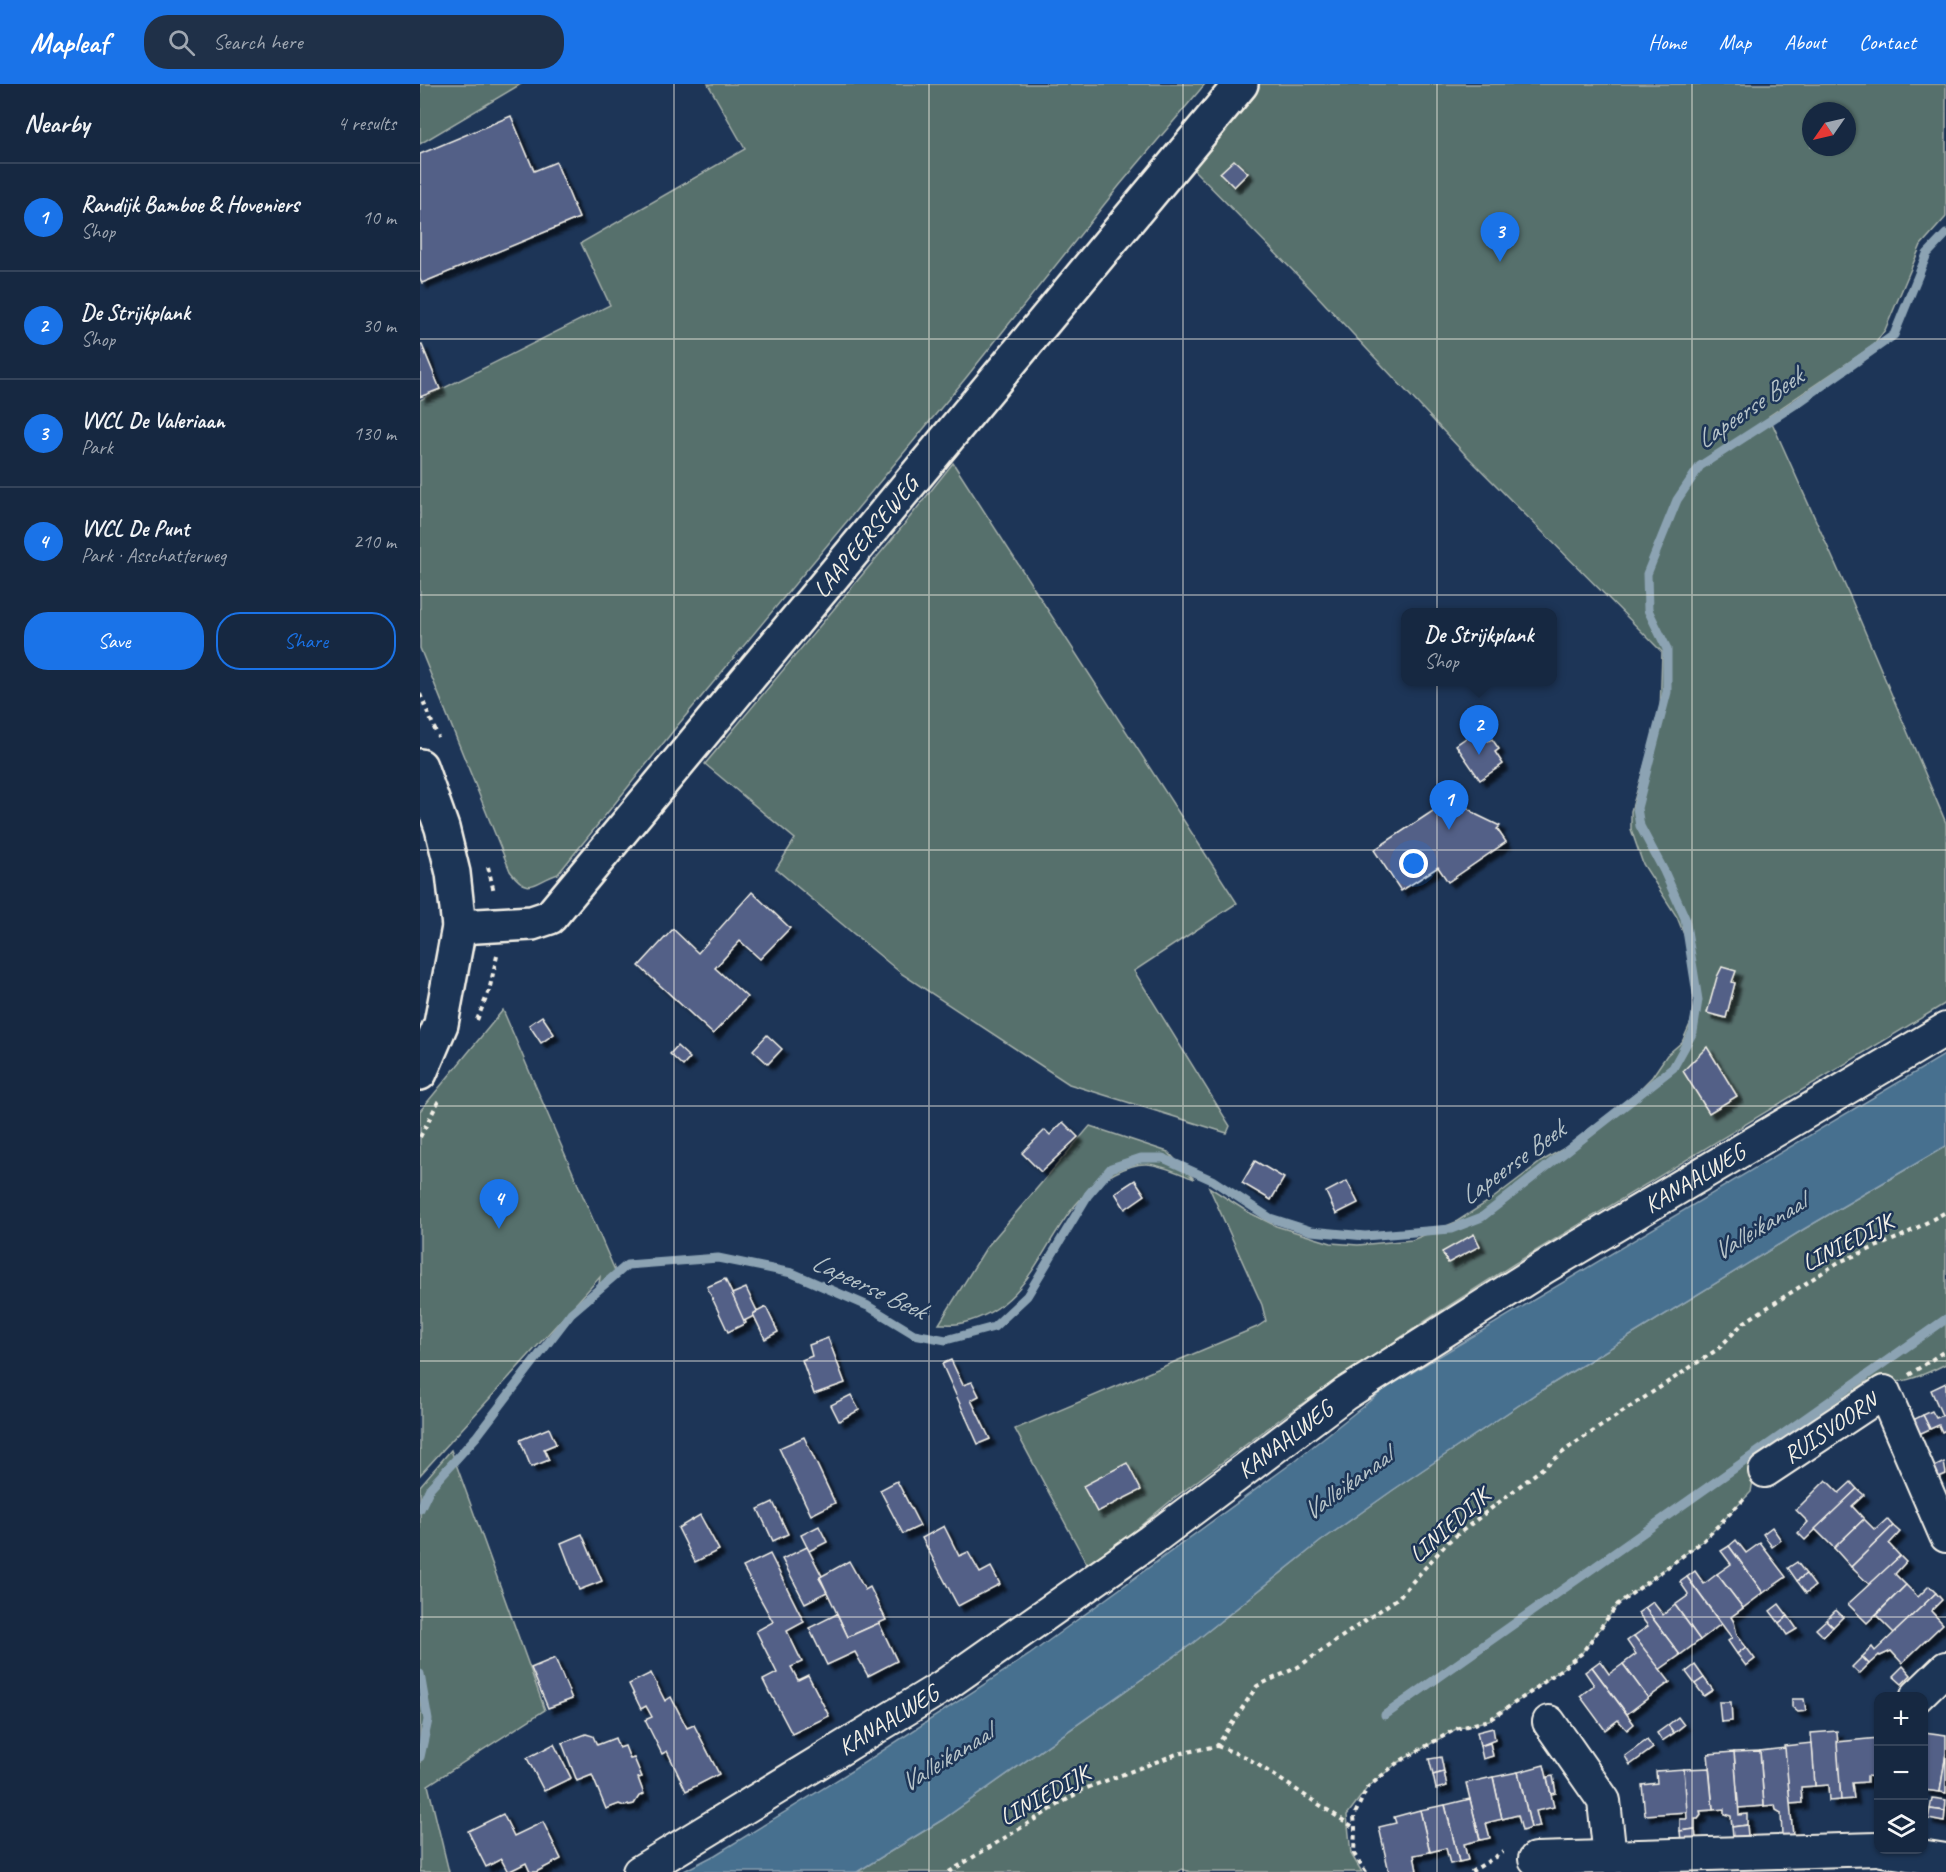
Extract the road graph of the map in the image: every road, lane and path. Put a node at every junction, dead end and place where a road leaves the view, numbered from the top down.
1 (1241, 84) edge
2 (420, 766) edge
3 (459, 927) junction
4 (1946, 1029) edge
5 (420, 1073) edge
6 (1946, 1212) edge
7 (1946, 1350) edge
8 (1884, 1392) junction
9 (1765, 1472) joint
10 (1946, 1536) edge
11 (1946, 1668) edge
12 (1921, 1692) edge
13 (1550, 1722) dead end
14 (1217, 1746) junction
15 (1355, 1828) junction
16 (1874, 1852) edge
17 (1895, 1854) edge
18 (1610, 1858) junction
19 (1534, 1859) dead end
20 (1946, 1860) edge
21 (639, 1872) edge
22 (950, 1872) edge
23 (1366, 1872) edge

1 - 3 street, LAAPEERSEWEG
2 - 3 street
3 - 5 street
4 - 21 street, KANAALWEG
6 - 14 path, LINIEDIJK
7 - 8 path
8 - 9 street, RUISVOORN
8 - 10 street, RUISVOORN
9 - 15 path
11 - 12 street
13 - 18 street
14 - 15 path
14 - 22 path, LINIEDIJK
15 - 23 path
16 - 18 street
17 - 20 street
18 - 19 street

